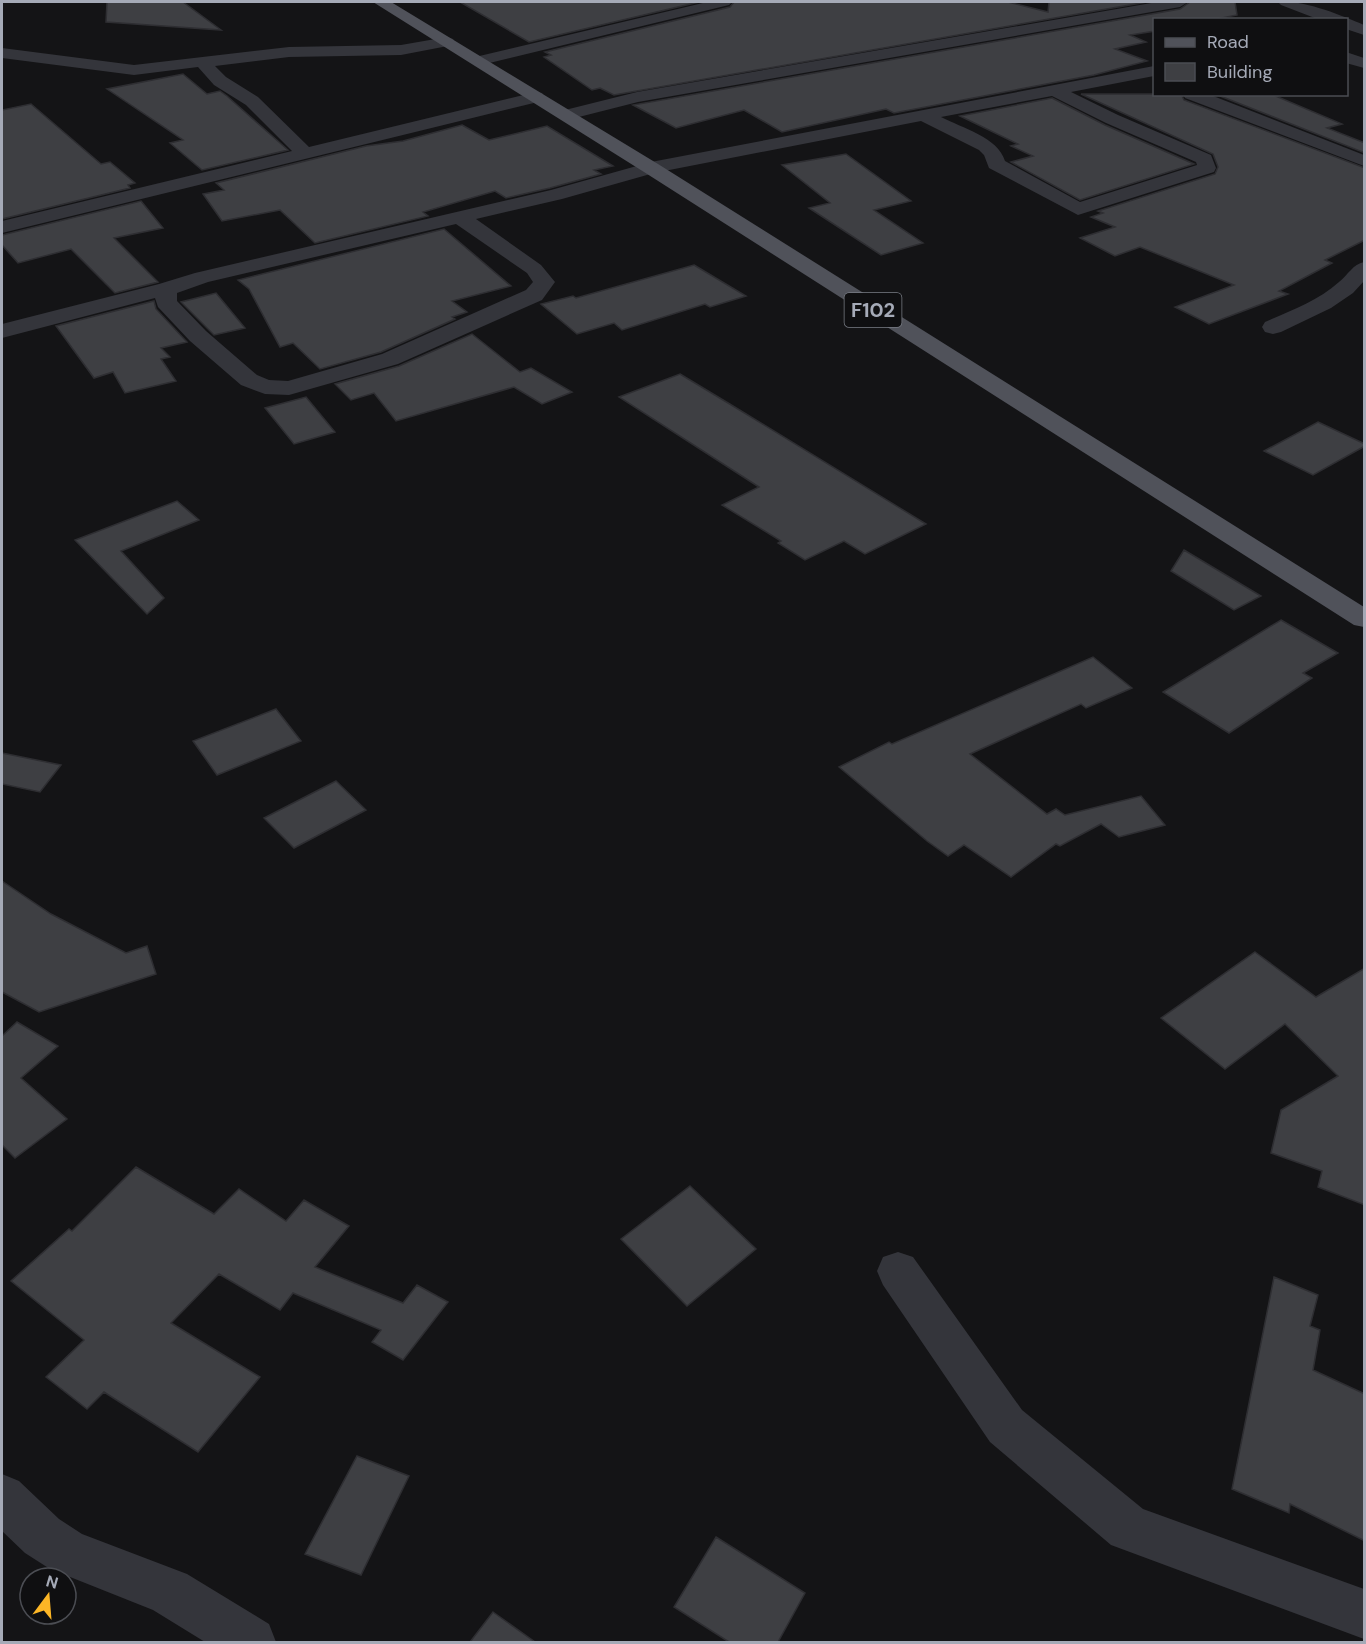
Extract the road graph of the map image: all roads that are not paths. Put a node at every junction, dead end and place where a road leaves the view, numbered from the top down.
1 (381, 2) edge
2 (724, 2) edge
3 (1119, 2) edge
4 (1180, 2) edge
5 (1286, 2) edge
6 (1141, 9) junction
7 (1330, 18) edge
8 (1348, 23) edge
9 (1365, 31) edge
10 (1348, 36) edge
11 (447, 42) junction
12 (2, 53) edge
13 (1348, 57) edge
14 (477, 61) junction
15 (203, 63) junction
16 (1365, 63) edge
17 (1146, 73) edge
18 (1056, 91) junction
19 (1196, 96) edge
20 (536, 98) junction
21 (567, 115) junction
22 (924, 116) junction
23 (305, 153) junction
24 (1365, 161) edge
25 (651, 168) junction
26 (458, 216) junction
27 (2, 227) edge
28 (1365, 268) edge
29 (167, 289) junction
30 (1274, 327) dead end
31 (2, 331) edge
32 (1365, 619) edge
33 (898, 1271) dead end
34 (2, 1498) edge
35 (1365, 1614) edge
36 (251, 1642) edge

1 - 11 main road, F102
2 - 14 street
3 - 6 street
4 - 6 street
5 - 7 street
6 - 21 street
8 - 9 street
9 - 10 street
11 - 14 main road, F102
11 - 15 street
12 - 15 street
13 - 16 street
14 - 20 main road, F102
15 - 23 street
17 - 18 street
18 - 22 street
18 - 22 street
19 - 24 street
20 - 21 main road, F102
20 - 23 street
21 - 25 main road, F102
22 - 25 street
23 - 27 street
25 - 26 street
25 - 32 main road, F102
26 - 29 street
26 - 29 street
28 - 30 street
29 - 31 street
33 - 35 street
34 - 36 street

